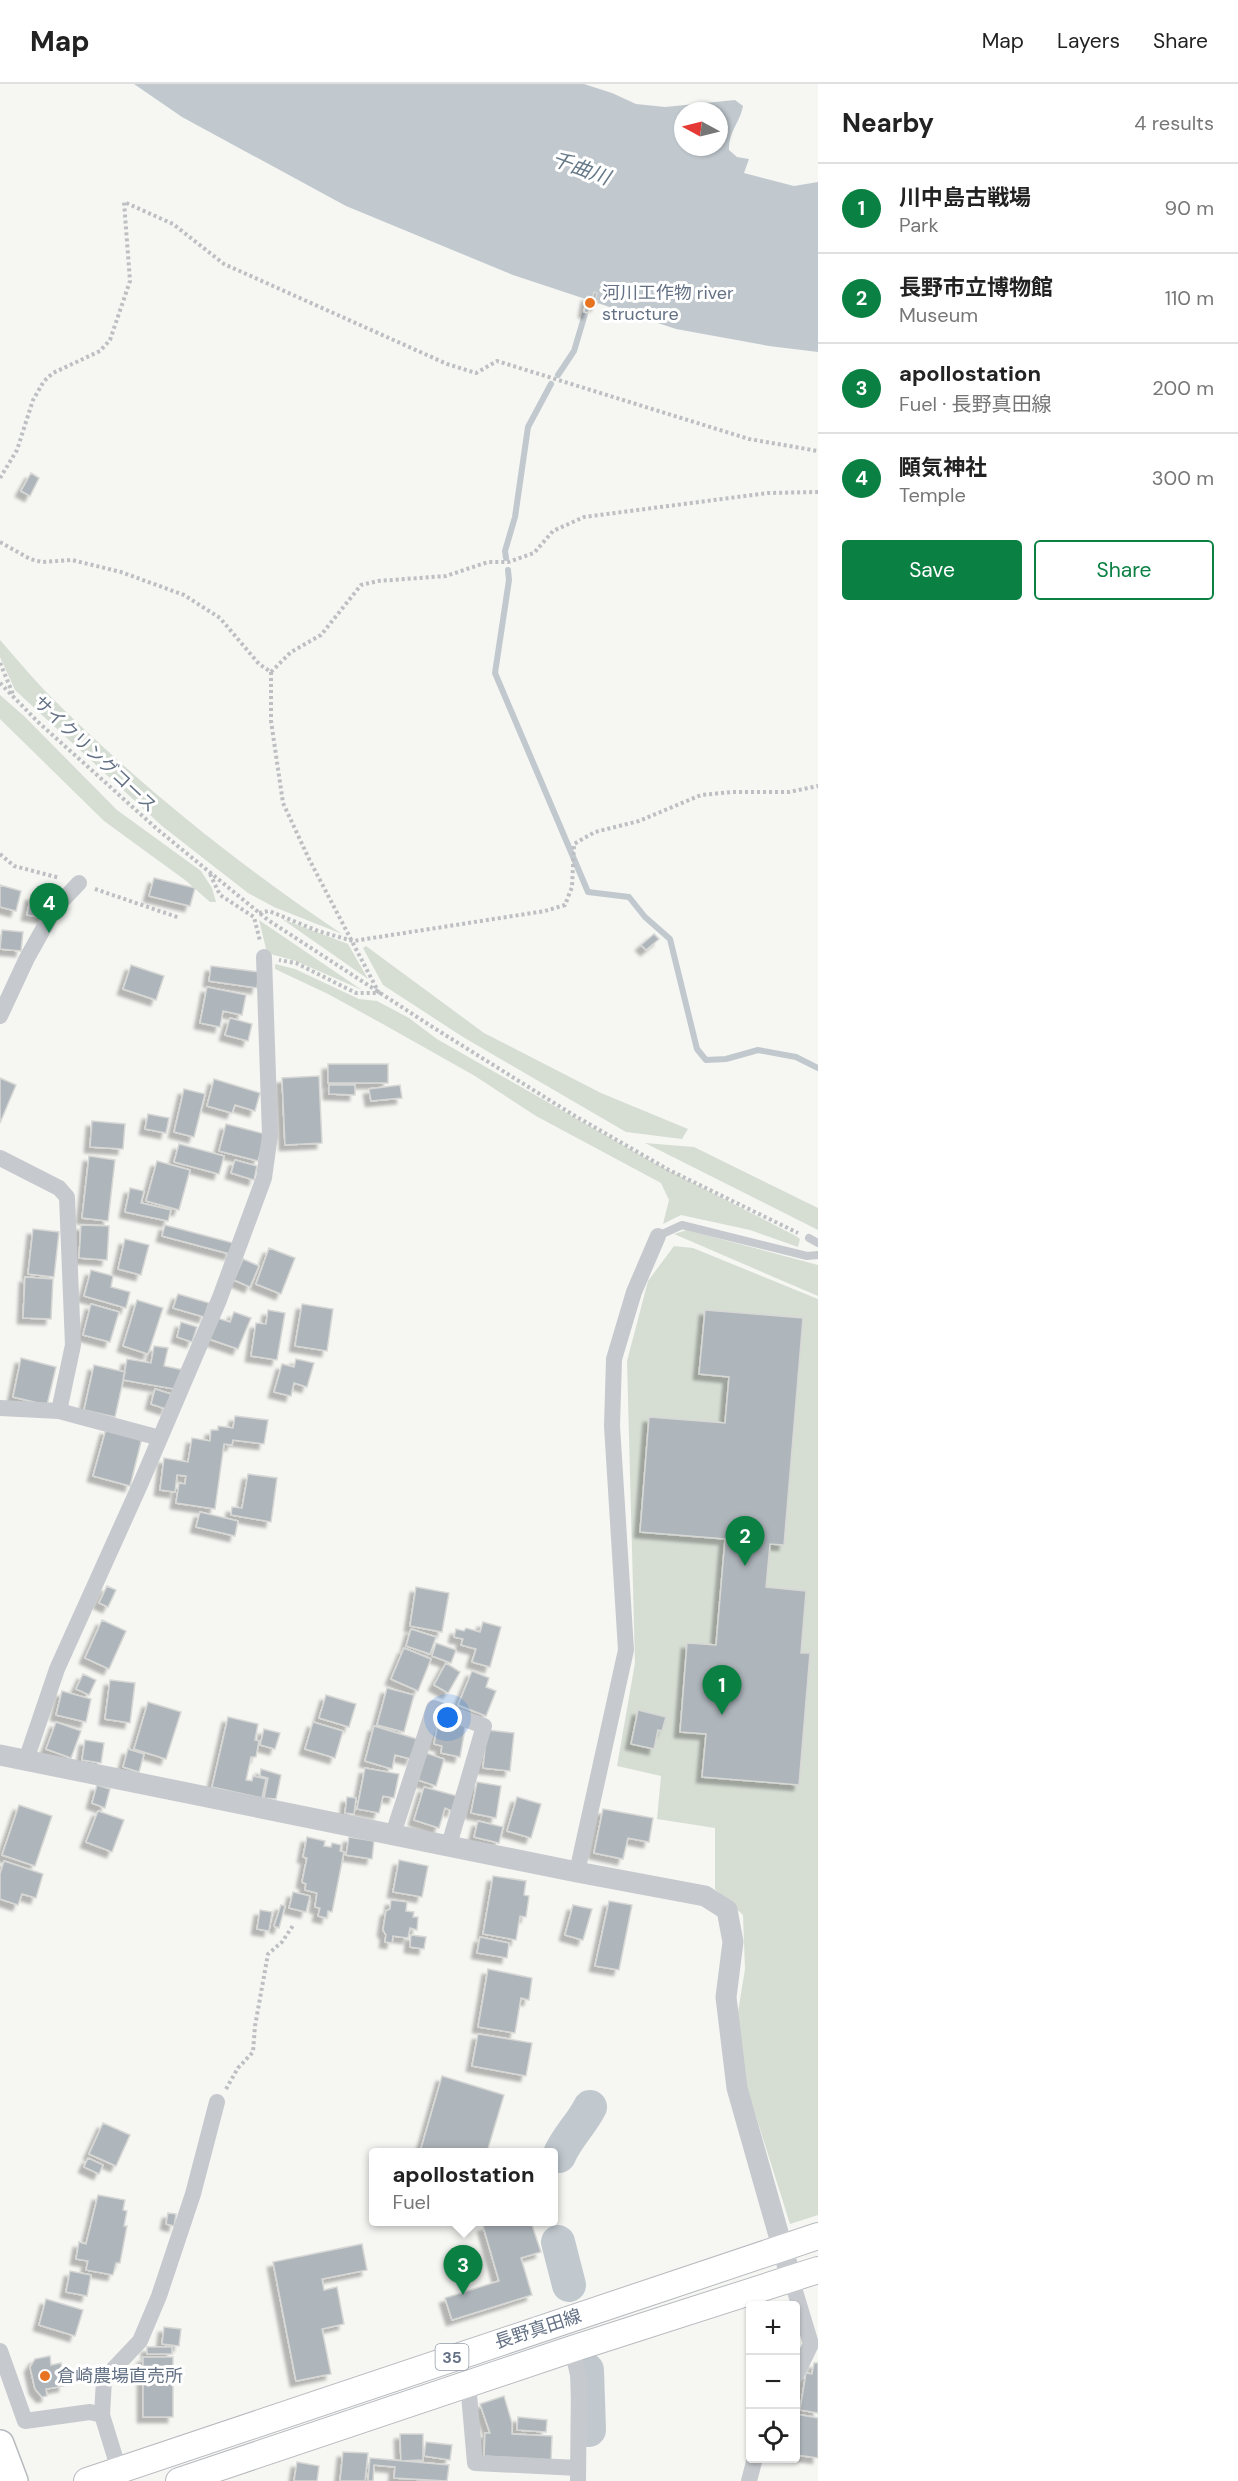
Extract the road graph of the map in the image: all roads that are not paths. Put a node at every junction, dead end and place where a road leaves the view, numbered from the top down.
1 (79, 883) dead end
2 (264, 957) dead end
3 (0, 1016) edge
4 (0, 1158) edge
5 (658, 1236) joint
6 (809, 1238) road end
7 (818, 1243) edge
8 (818, 1255) edge
9 (0, 1408) edge
10 (59, 1411) junction
11 (160, 1437) junction
12 (0, 1755) edge
13 (26, 1760) junction
14 (393, 1834) junction
15 (449, 1845) junction
16 (577, 1872) junction
17 (217, 2102) road end
18 (818, 2236) edge
19 (782, 2247) junction
20 (818, 2270) edge
21 (791, 2278) junction
22 (815, 2345) edge
23 (572, 2349) junction
24 (0, 2351) edge
25 (800, 2368) edge
26 (468, 2383) junction
27 (102, 2415) junction
28 (0, 2444) edge
29 (754, 2463) edge
30 (119, 2470) junction
31 (578, 2475) edge
32 (14, 2481) edge
33 (87, 2481) edge
34 (179, 2481) edge
35 (749, 2481) edge

1 - 3 street
2 - 11 street
4 - 10 street
5 - 8 lane
5 - 16 street
6 - 7 lane
9 - 10 street
10 - 11 street
11 - 13 street
12 - 13 street
13 - 14 street
14 - 15 street
14 - 15 street
15 - 16 street
16 - 19 street
17 - 27 street
18 - 19 main road, 長野真田線 / 35
19 - 21 street
19 - 30 main road, 長野真田線 / 35
20 - 21 main road, 長野真田線 / 35
21 - 22 street
21 - 23 main road, 長野真田線 / 35
22 - 25 street
23 - 26 main road, 長野真田線 / 35
23 - 31 street
24 - 27 street
26 - 31 street
26 - 34 main road, 長野真田線 / 35
27 - 30 street
28 - 32 highway
29 - 35 street
30 - 33 main road, 長野真田線 / 35

